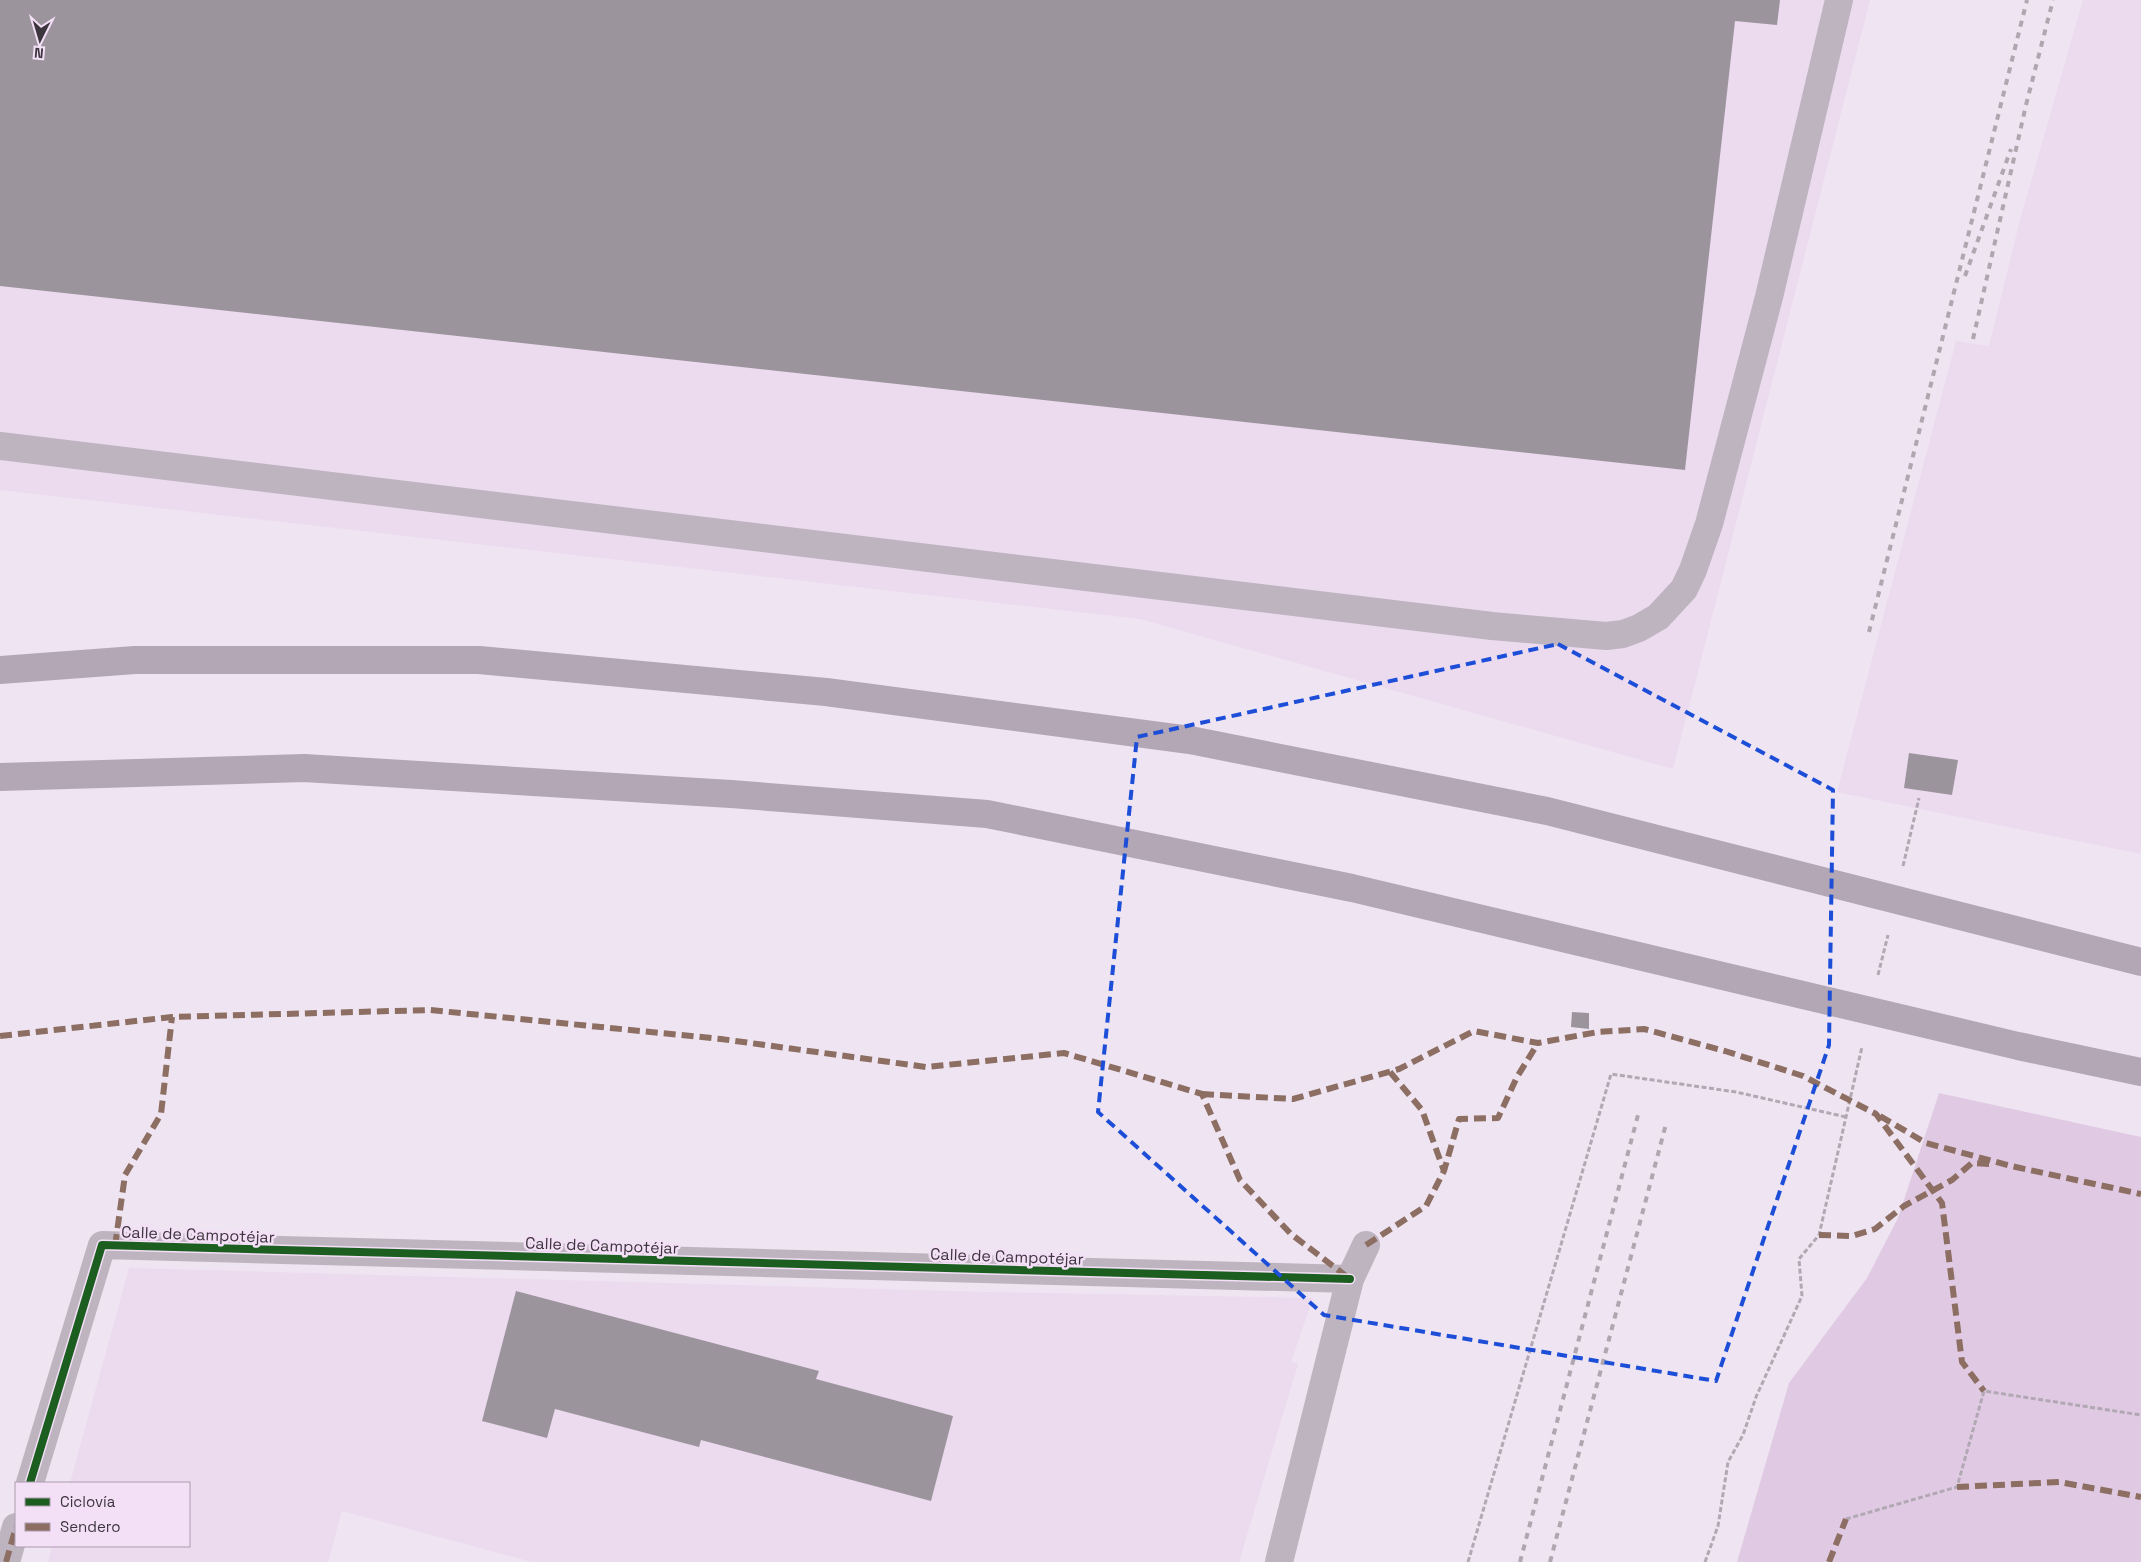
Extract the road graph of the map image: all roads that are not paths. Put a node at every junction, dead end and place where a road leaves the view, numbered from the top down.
1 (1839, 0) edge
2 (0, 446) edge
3 (0, 670) edge
4 (0, 777) edge
5 (2141, 962) edge
6 (2141, 1072) edge
7 (1366, 1245) dead end
8 (1350, 1278) junction
9 (30, 1482) edge
10 (15, 1530) edge
11 (6, 1562) edge
12 (1279, 1562) edge

1 - 2 street
3 - 5 highway
4 - 6 highway
7 - 8 street
8 - 9 street, Calle de Campotéjar
8 - 12 street
10 - 11 street

